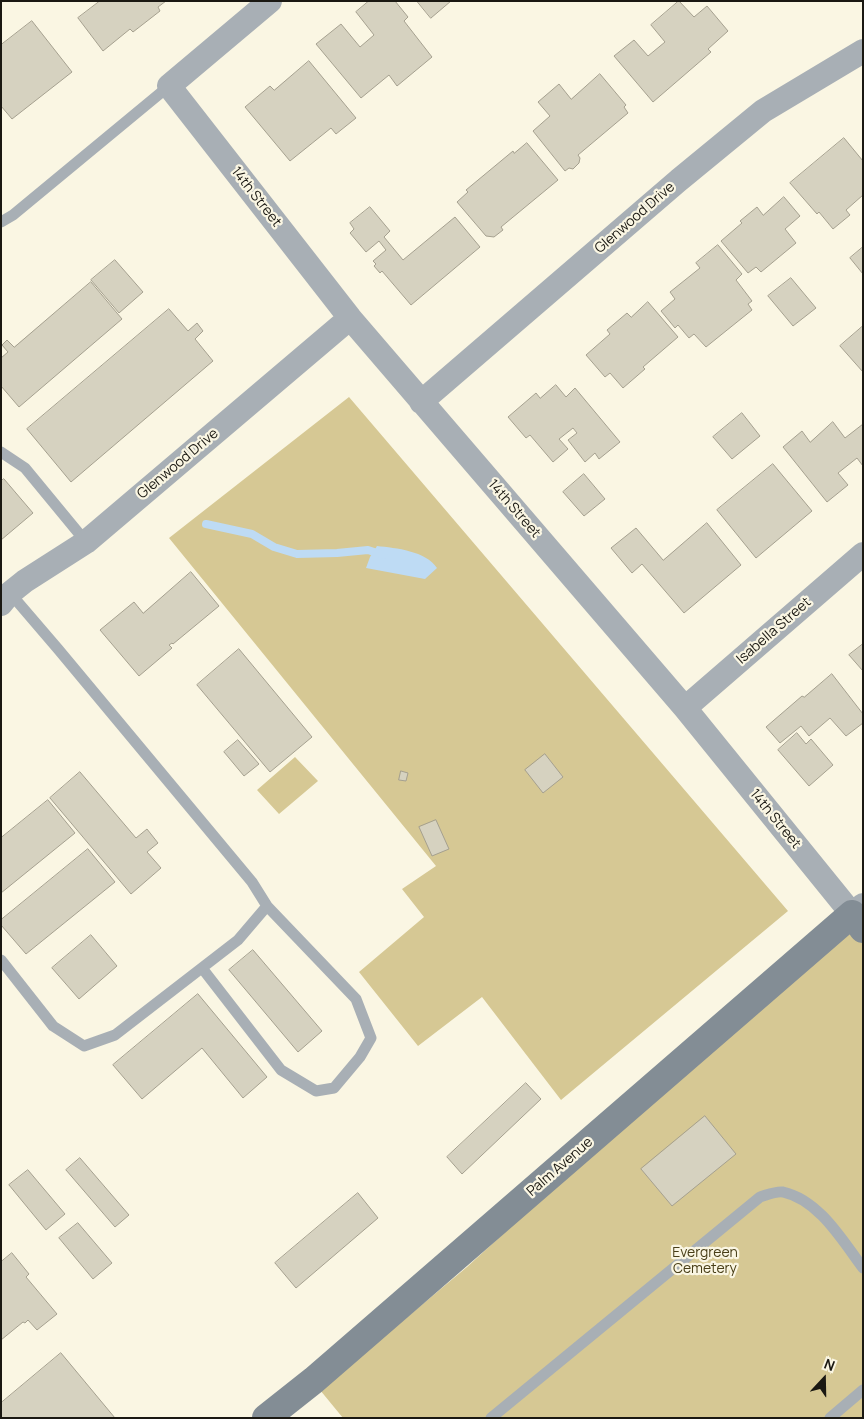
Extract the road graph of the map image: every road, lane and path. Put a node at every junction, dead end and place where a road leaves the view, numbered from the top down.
1 (270, 1) edge
2 (863, 51) edge
3 (169, 86) junction
4 (1, 222) edge
5 (350, 318) junction
6 (422, 402) junction
7 (1, 452) edge
8 (86, 542) junction
9 (863, 554) edge
10 (6, 599) edge
11 (685, 708) junction
12 (267, 906) junction
13 (859, 916) edge
14 (1, 960) edge
15 (202, 968) junction
16 (863, 1268) edge
17 (863, 1390) edge
18 (266, 1418) edge
19 (491, 1418) edge
20 (830, 1418) edge

1 - 3 street
2 - 6 street, Glenwood Drive
3 - 4 lane
3 - 5 street, 14th Street
5 - 6 street, 14th Street
5 - 8 street, Glenwood Drive
6 - 11 street, 14th Street
7 - 8 lane
8 - 10 street, Glenwood Drive
9 - 11 street, Isabella Street
10 - 12 lane
11 - 13 street, 14th Street
12 - 15 lane
12 - 15 lane
13 - 18 street, Palm Avenue
14 - 15 lane
16 - 19 lane
17 - 20 lane

